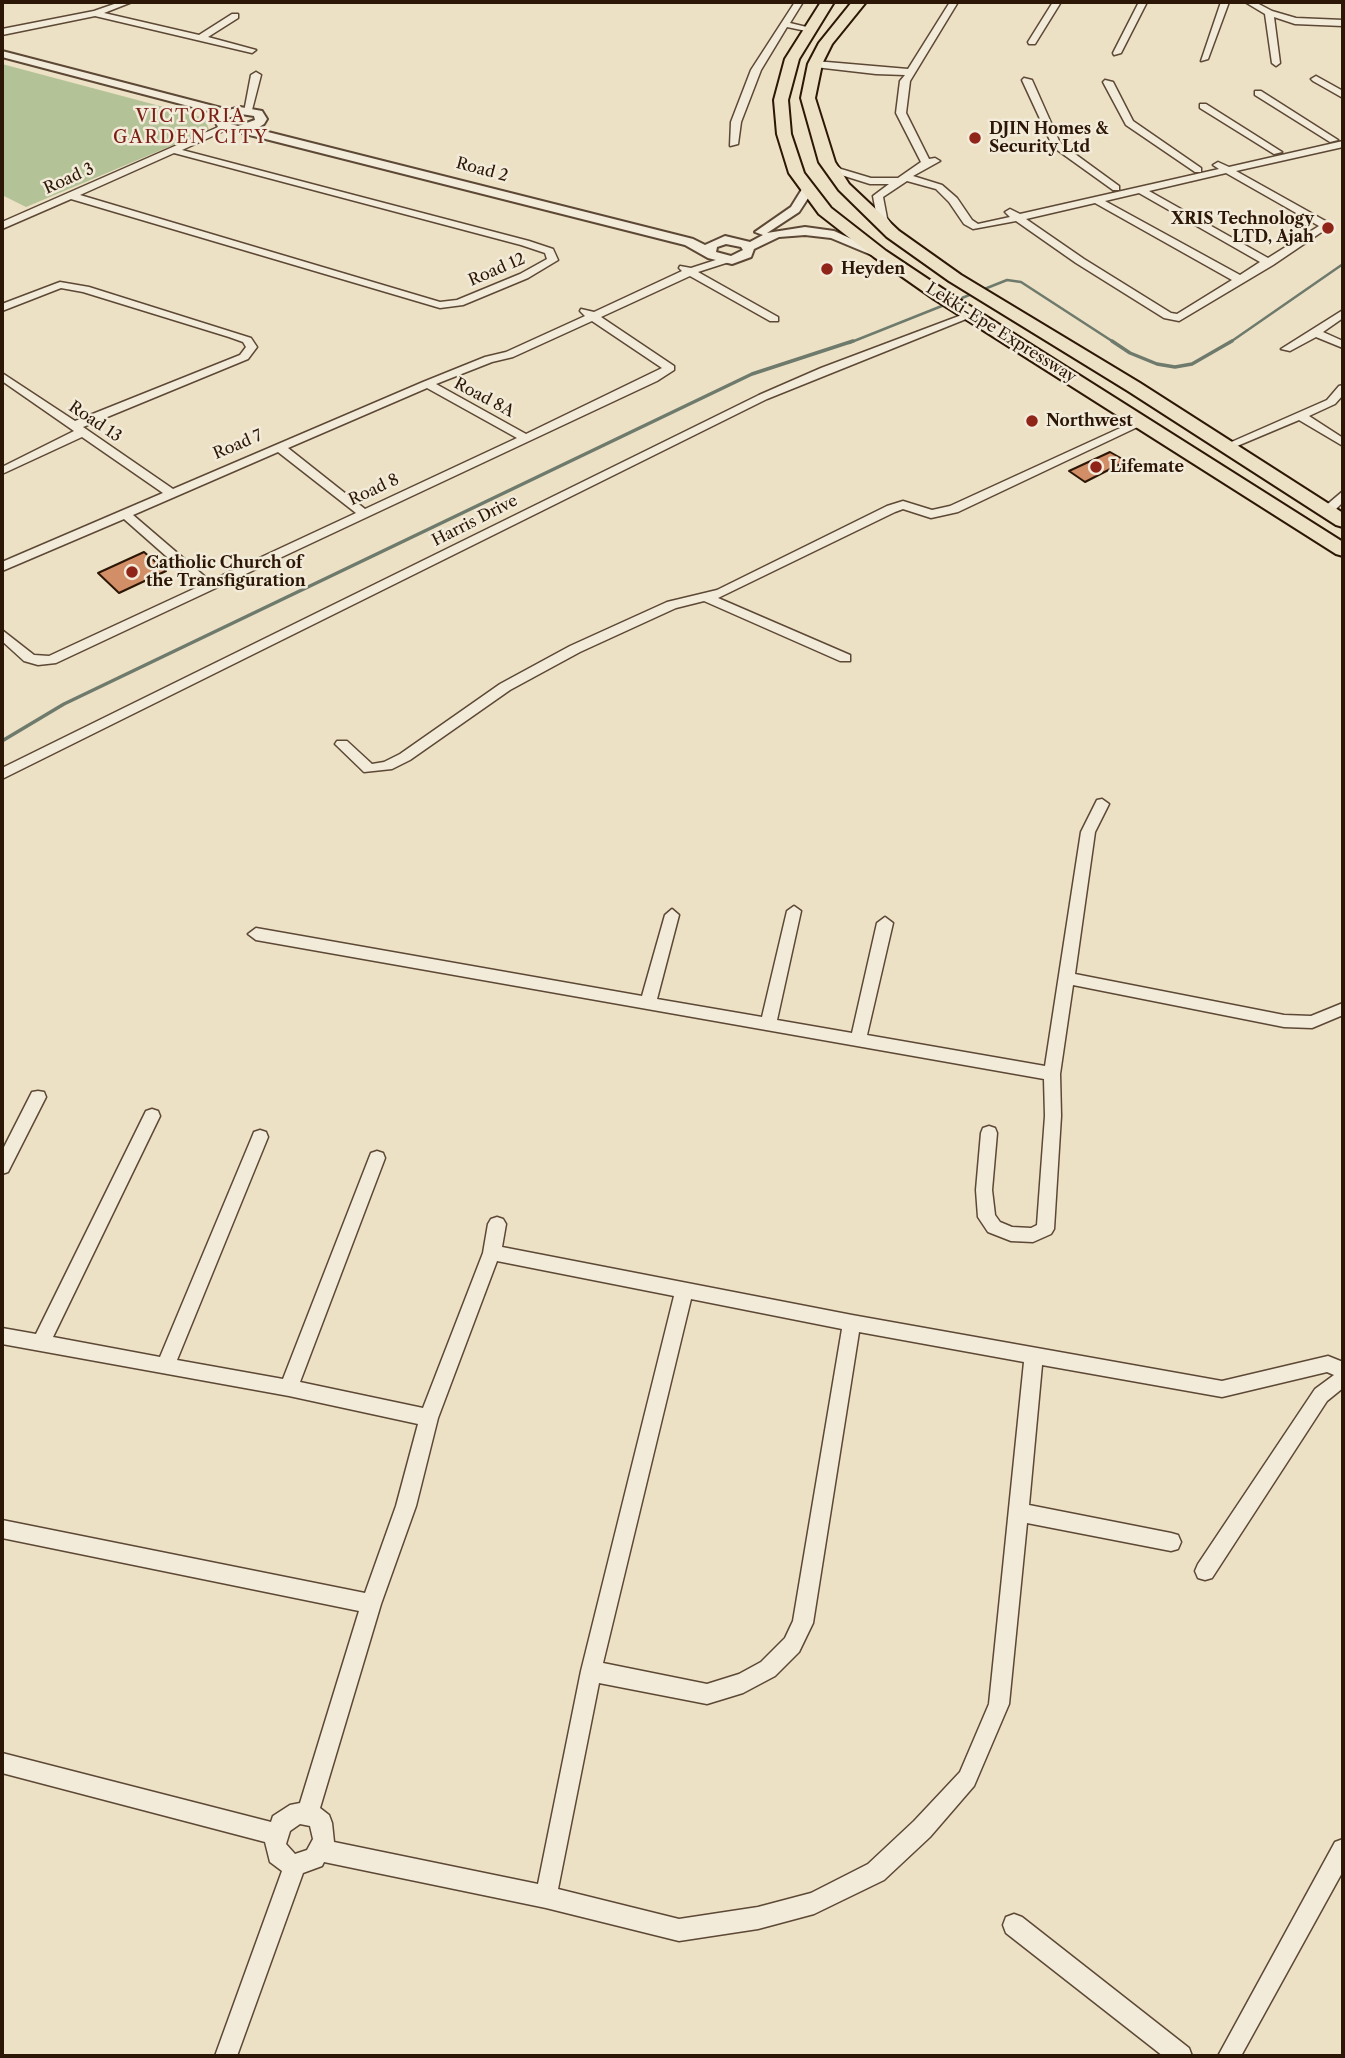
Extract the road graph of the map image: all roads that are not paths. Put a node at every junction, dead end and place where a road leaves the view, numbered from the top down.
1 (128, 2) edge
2 (799, 2) edge
3 (827, 2) edge
4 (954, 2) edge
5 (1057, 2) edge
6 (1143, 2) edge
7 (1225, 2) edge
8 (1249, 2) edge
9 (855, 4) edge
10 (95, 12) junction
11 (1269, 13) junction
12 (236, 16) dead end
13 (1343, 23) edge
14 (783, 24) junction
15 (811, 29) junction
16 (2, 32) edge
17 (200, 38) junction
18 (1032, 42) dead end
19 (253, 50) dead end
20 (1117, 53) dead end
21 (2, 54) edge
22 (1204, 59) dead end
23 (2, 60) edge
24 (1276, 63) dead end
25 (815, 64) junction
26 (911, 72) junction
27 (67, 74) junction
28 (256, 75) dead end
29 (1315, 79) dead end
30 (1027, 80) dead end
31 (1108, 82) dead end
32 (1258, 93) dead end
33 (1343, 95) edge
34 (1203, 106) dead end
35 (247, 110) junction
36 (225, 119) junction
37 (261, 119) junction
38 (244, 129) junction
39 (1340, 140) edge
40 (733, 144) dead end
41 (173, 150) junction
42 (1277, 152) junction
43 (827, 162) junction
44 (1223, 168) junction
45 (1198, 170) junction
46 (904, 179) junction
47 (1116, 188) junction
48 (808, 189) junction
49 (1140, 190) junction
50 (69, 195) junction
51 (1096, 200) junction
52 (1008, 216) junction
53 (2, 226) edge
54 (893, 234) junction
55 (735, 240) junction
56 (720, 241) junction
57 (748, 247) junction
58 (710, 252) junction
59 (880, 254) junction
60 (725, 260) junction
61 (1269, 263) junction
62 (686, 269) junction
63 (1241, 280) junction
64 (2, 308) edge
65 (966, 312) junction
66 (589, 313) junction
67 (1343, 313) edge
68 (774, 319) dead end
69 (1315, 333) junction
70 (1343, 345) edge
71 (1286, 349) dead end
72 (2, 376) edge
73 (450, 376) junction
74 (427, 384) junction
75 (1343, 388) edge
76 (454, 399) junction
77 (1300, 415) junction
78 (1142, 421) junction
79 (78, 429) junction
80 (525, 438) junction
81 (1343, 443) edge
82 (279, 447) junction
83 (1226, 447) junction
84 (2, 471) edge
85 (171, 493) junction
86 (1343, 495) edge
87 (1328, 511) junction
88 (362, 512) junction
89 (125, 514) junction
90 (1343, 521) edge
91 (1343, 550) edge
92 (2, 567) edge
93 (208, 586) junction
94 (707, 598) junction
95 (2, 634) edge
96 (845, 658) dead end
97 (342, 744) dead end
98 (2, 774) edge
99 (1102, 804) dead end
100 (794, 911) dead end
101 (672, 915) dead end
102 (885, 923) dead end
103 (256, 934) dead end
104 (1066, 978) junction
105 (648, 1003) junction
106 (1343, 1009) edge
107 (768, 1024) junction
108 (858, 1040) junction
109 (1052, 1074) junction
110 (38, 1097) dead end
111 (152, 1116) dead end
112 (989, 1133) dead end
113 (260, 1137) dead end
114 (377, 1158) dead end
115 (2, 1167) edge
116 (497, 1224) dead end
117 (492, 1253) junction
118 (684, 1291) junction
119 (852, 1323) junction
120 (2, 1336) edge
121 (42, 1342) junction
122 (1034, 1356) junction
123 (166, 1365) junction
124 (1343, 1371) edge
125 (1343, 1380) edge
126 (289, 1388) junction
127 (429, 1418) junction
128 (1018, 1511) junction
129 (2, 1529) edge
130 (1171, 1542) dead end
131 (1205, 1571) dead end
132 (371, 1604) junction
133 (591, 1671) junction
134 (2, 1763) edge
135 (308, 1813) junction
136 (276, 1834) junction
137 (320, 1850) junction
138 (1343, 1850) edge
139 (295, 1864) junction
140 (546, 1897) junction
141 (1014, 1925) dead end
142 (226, 2056) edge
143 (1181, 2056) edge
144 (1228, 2056) edge

1 - 10 street
2 - 14 street
3 - 15 highway, Lekki-Epe Expressway
4 - 26 street
5 - 18 street
6 - 20 street
7 - 22 street
8 - 11 street
9 - 25 highway, Lekki-Epe Expressway
10 - 16 street
10 - 17 street
11 - 13 street
11 - 24 street
12 - 17 street
14 - 15 street
14 - 40 street
15 - 48 highway, Lekki-Epe Expressway
17 - 19 street
21 - 27 street
23 - 27 street
25 - 26 street
25 - 43 highway, Lekki-Epe Expressway
26 - 46 street
27 - 36 street
28 - 35 street
29 - 33 street
30 - 47 street
31 - 45 street
32 - 39 street
34 - 42 street
35 - 36 street
35 - 37 street, Road 2
36 - 38 street, Road 2
36 - 41 street, Road 3
37 - 38 street
37 - 56 street, Road 2
38 - 58 street, Road 2
39 - 42 street
39 - 44 street
41 - 50 street, Road 3
41 - 50 street, Road 12
42 - 44 street
43 - 46 street
43 - 54 highway, Lekki-Epe Expressway
44 - 45 street
44 - 49 street
44 - 61 street
45 - 47 street
46 - 52 street
46 - 54 street
47 - 52 street
48 - 55 street
48 - 59 highway, Lekki-Epe Expressway
49 - 51 street
49 - 61 street
50 - 53 street, Road 3
51 - 52 street
51 - 63 street
52 - 63 street
54 - 83 highway, Lekki-Epe Expressway
55 - 56 street, Road 2
55 - 57 street
56 - 58 street
57 - 59 street
57 - 60 street
58 - 60 street, Road 2
58 - 62 street, Road 7
59 - 65 highway, Lekki-Epe Expressway
60 - 62 street, Road 7
61 - 63 street
62 - 66 street, Road 7
62 - 68 street
64 - 79 street
65 - 78 highway, Lekki-Epe Expressway
65 - 98 street, Harris Drive
66 - 73 street, Road 7
66 - 80 street, Road 8
67 - 69 street
69 - 70 street
69 - 71 street
72 - 79 street, Road 13
73 - 74 street, Road 7
73 - 76 street
74 - 76 street, Road 8A
74 - 82 street, Road 7
75 - 77 street
76 - 80 street, Road 8A
77 - 81 street
77 - 83 street
78 - 91 highway, Lekki-Epe Expressway
78 - 94 street
79 - 84 street
79 - 85 street, Road 13
80 - 88 street, Road 8
82 - 85 street, Road 7
82 - 88 street
83 - 87 highway, Lekki-Epe Expressway
85 - 89 street, Road 7
86 - 87 street
87 - 90 highway, Lekki-Epe Expressway
88 - 93 street, Road 8
89 - 92 street, Road 7
89 - 93 street
93 - 95 street, Road 8
94 - 96 street
94 - 97 street
99 - 104 street
100 - 107 street
101 - 105 street
102 - 108 street
103 - 105 street
104 - 106 street
104 - 109 street
105 - 107 street
107 - 108 street
108 - 109 street
109 - 112 street
110 - 115 street
111 - 121 street
113 - 123 street
114 - 126 street
116 - 117 street
117 - 118 street
117 - 127 street
118 - 119 street
118 - 133 street
119 - 122 street
119 - 133 street
120 - 121 street
121 - 123 street
122 - 124 street
122 - 128 street
123 - 126 street
125 - 131 street
126 - 127 street
127 - 132 street
128 - 130 street
128 - 140 street
129 - 132 street
132 - 135 street
133 - 140 street
134 - 136 street
135 - 136 street
135 - 137 street
136 - 139 street
137 - 139 street
137 - 140 street
138 - 144 street
139 - 142 street
141 - 143 street

